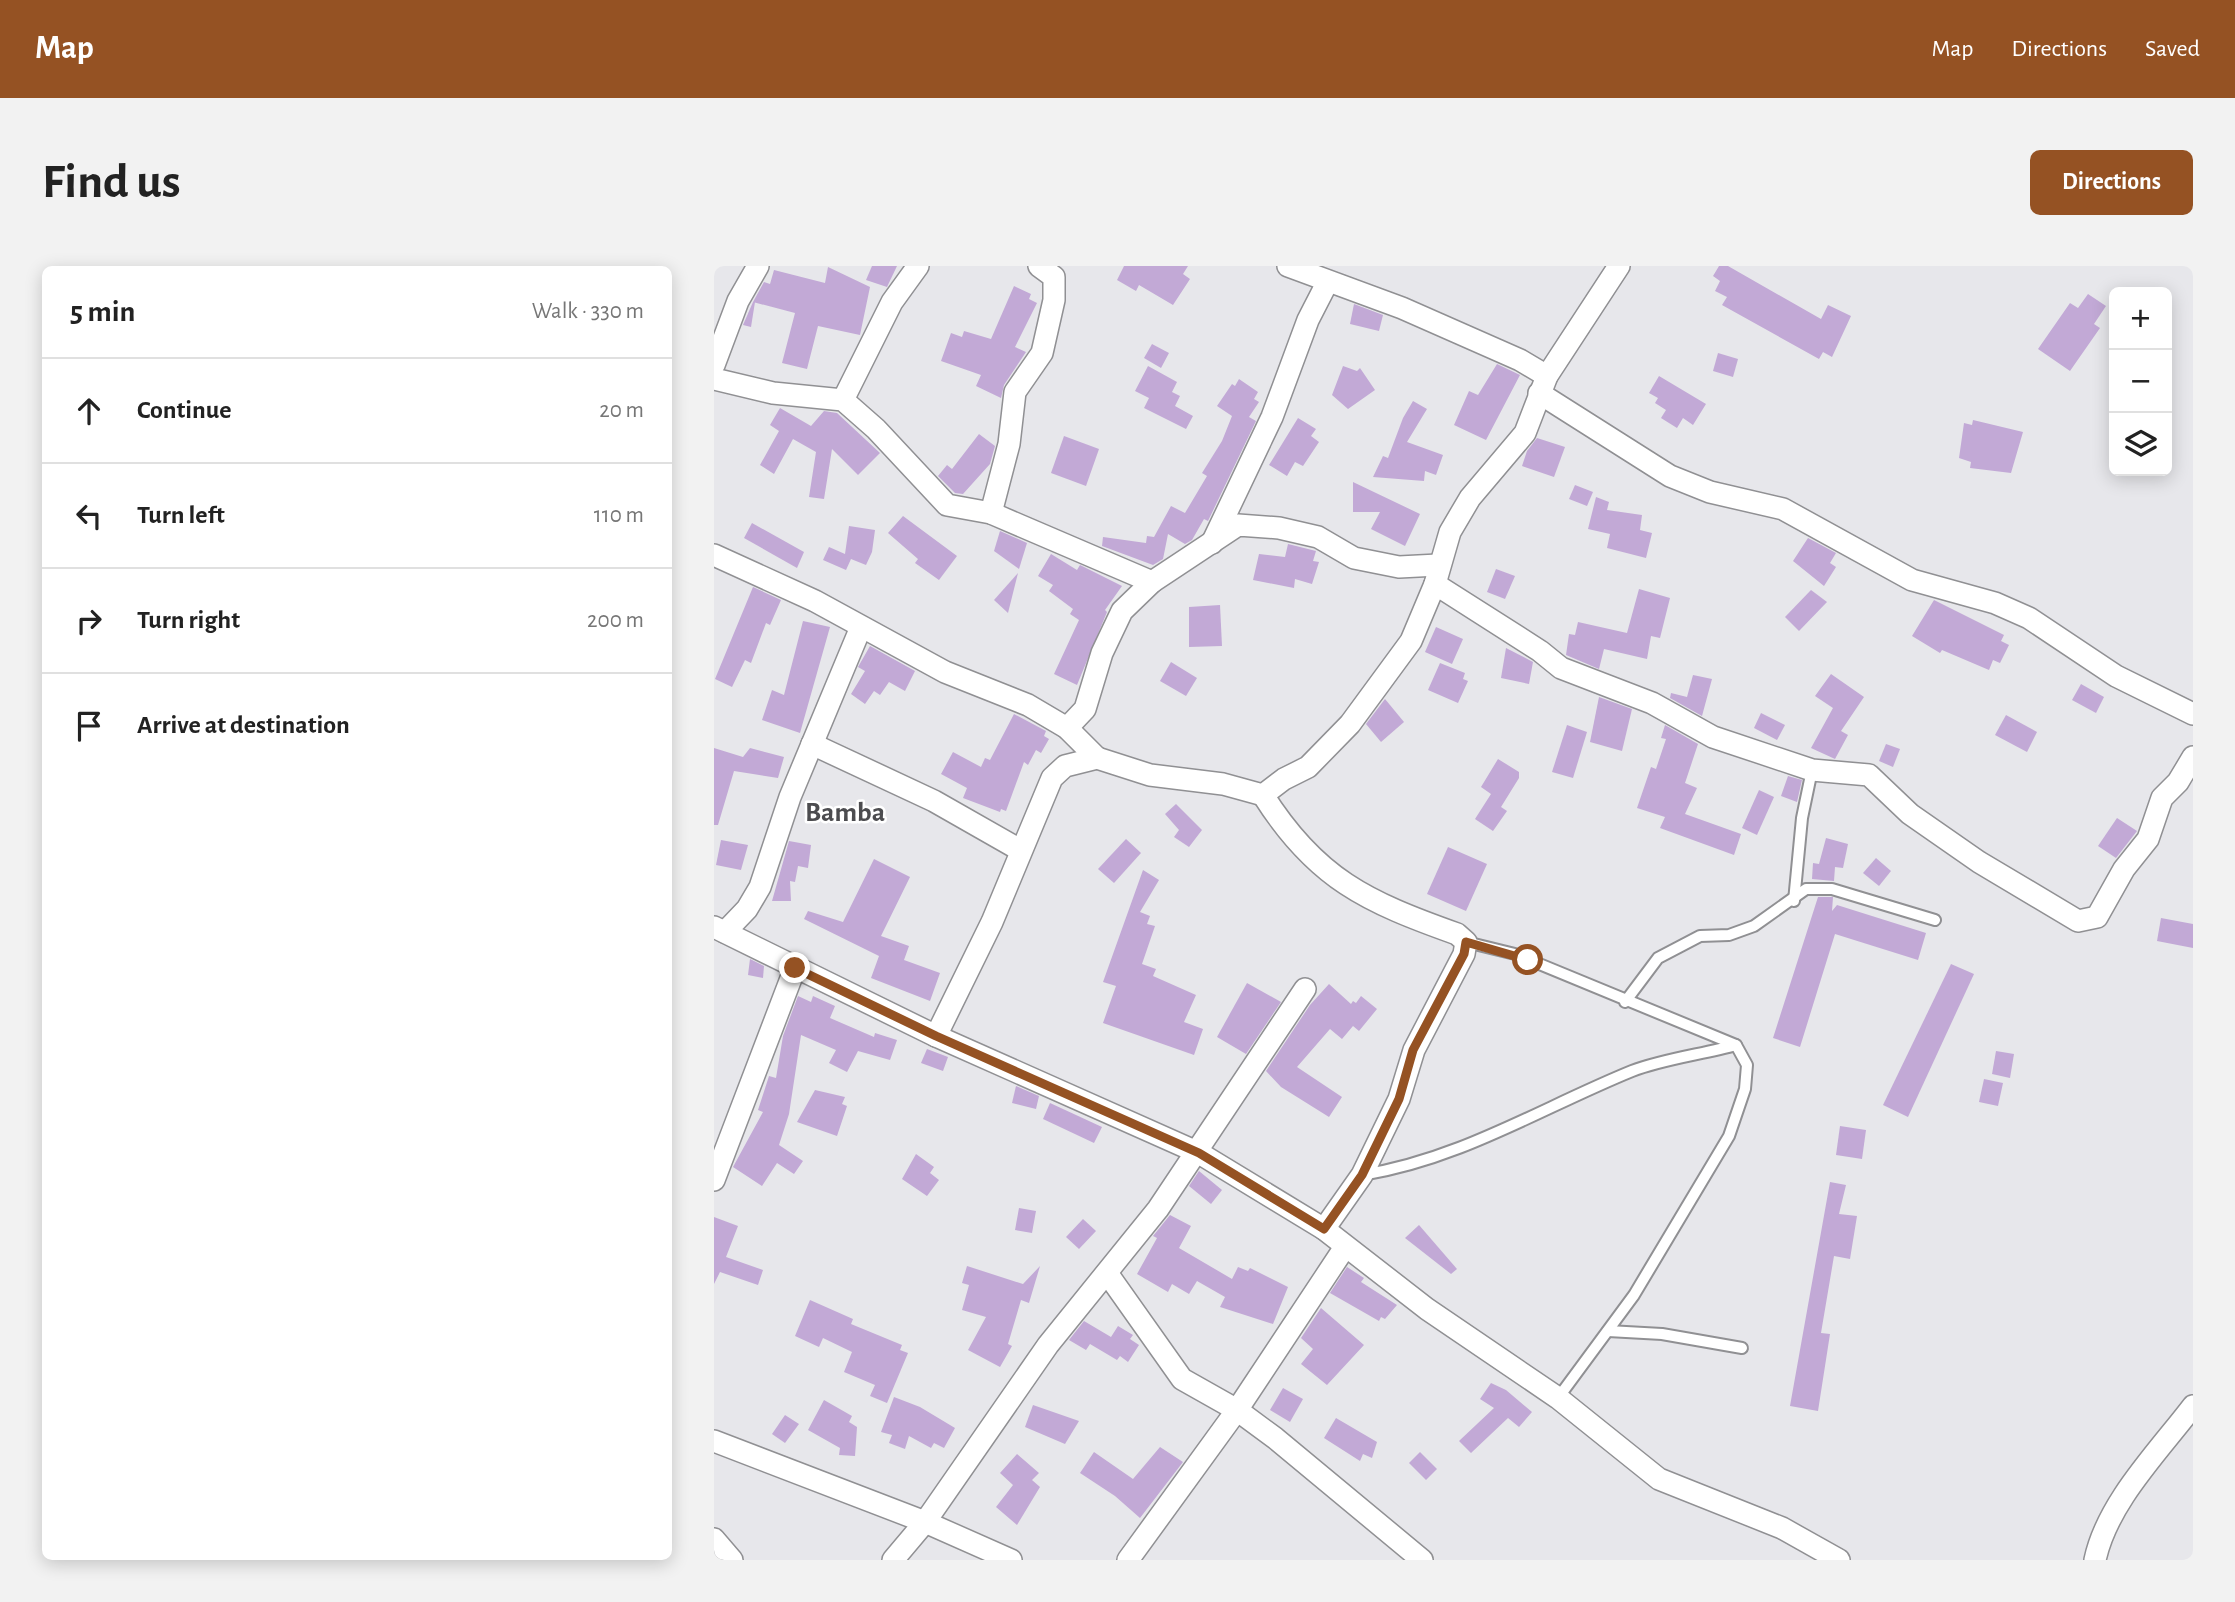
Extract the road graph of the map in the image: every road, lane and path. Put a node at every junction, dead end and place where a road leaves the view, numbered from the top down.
1 (758, 266) edge
2 (918, 266) edge
3 (1039, 266) edge
4 (1289, 266) edge
5 (1619, 266) edge
6 (1327, 283) junction
7 (714, 365) edge
8 (714, 380) edge
9 (1543, 384) junction
10 (843, 400) junction
11 (991, 513) junction
12 (1212, 545) junction
13 (714, 555) edge
14 (1437, 574) junction
15 (1152, 582) junction
16 (861, 627) junction
17 (2193, 714) edge
18 (1068, 728) junction
19 (812, 744) junction
20 (2193, 757) edge
21 (1097, 758) junction
22 (1812, 770) junction
23 (1264, 795) junction
24 (1020, 850) junction
25 (1794, 901) junction
26 (1935, 920) dead end
27 (719, 930) edge
28 (1466, 942) junction
29 (795, 968) junction
30 (1305, 989) dead end
31 (1625, 1002) junction
32 (936, 1036) junction
33 (1737, 1045) junction
34 (1199, 1153) junction
35 (1362, 1175) junction
36 (714, 1180) edge
37 (1324, 1229) junction
38 (1345, 1247) junction
39 (1107, 1273) junction
40 (1608, 1331) junction
41 (1742, 1348) dead end
42 (1558, 1398) junction
43 (2193, 1406) edge
44 (1237, 1410) junction
45 (714, 1441) edge
46 (925, 1522) junction
47 (714, 1539) edge
48 (1396, 1552) edge
49 (732, 1560) edge
50 (893, 1560) edge
51 (1011, 1560) edge
52 (1128, 1560) edge
53 (1422, 1560) edge
54 (1839, 1560) edge
55 (2095, 1560) edge

1 - 7 street
2 - 10 street
3 - 11 street
4 - 6 street
5 - 9 street
6 - 9 street
6 - 12 street
8 - 10 street
9 - 14 street
9 - 17 street
10 - 11 street
11 - 15 street
12 - 14 street
12 - 15 street
13 - 16 street
14 - 22 street
14 - 23 street
15 - 18 street
16 - 18 street
16 - 19 street
18 - 21 street
19 - 24 street
19 - 27 street
20 - 22 street
21 - 23 street
21 - 24 street
22 - 25 lane
23 - 28 street
24 - 32 street
25 - 26 lane
25 - 31 lane
27 - 29 street
28 - 31 lane
28 - 35 street
29 - 32 street
29 - 36 street
30 - 34 street
31 - 33 lane
32 - 34 street
33 - 35 lane
33 - 40 lane
34 - 37 street
34 - 39 street
35 - 37 street
37 - 38 street
38 - 42 street
38 - 44 street
39 - 44 street
39 - 46 street
40 - 41 lane
40 - 42 lane
42 - 54 street
43 - 55 street
44 - 48 street
44 - 52 street
45 - 46 street
46 - 50 street
46 - 51 street
47 - 49 street
48 - 53 street

